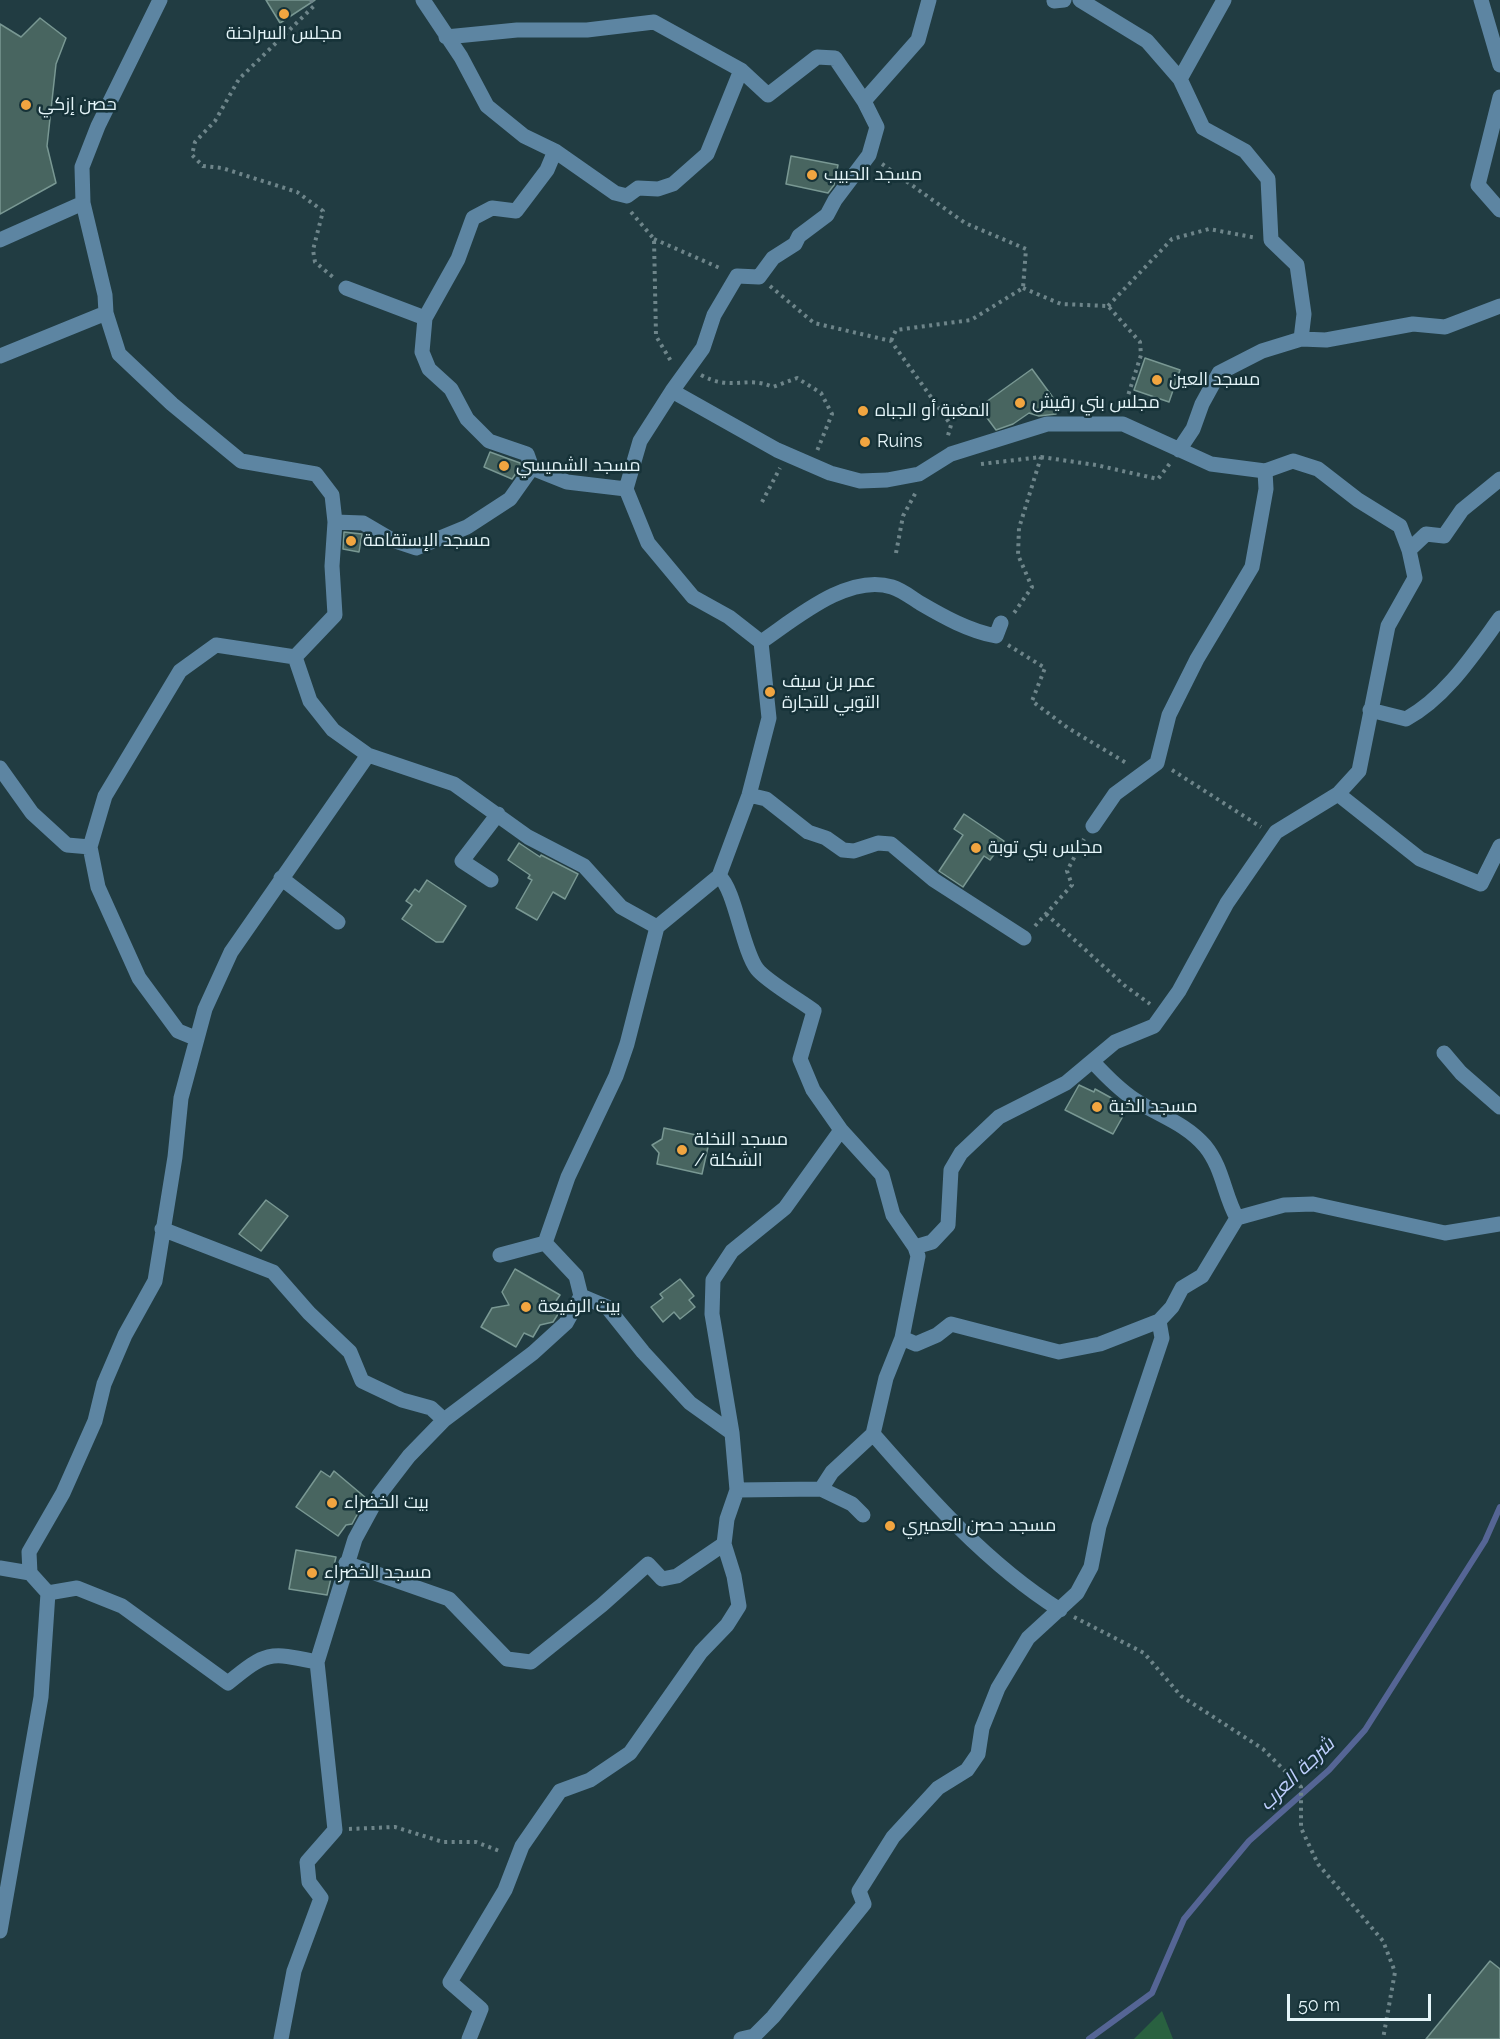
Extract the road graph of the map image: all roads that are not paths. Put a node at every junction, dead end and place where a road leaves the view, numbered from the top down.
1 (159, 0) edge
2 (423, 0) edge
3 (929, 0) edge
4 (1064, 0) edge
5 (1080, 0) edge
6 (1224, 0) edge
7 (1481, 0) edge
8 (1054, 1) edge
9 (446, 37) junction
10 (1500, 65) edge
11 (741, 70) junction
12 (1180, 79) junction
13 (1500, 97) edge
14 (864, 101) junction
15 (555, 151) junction
16 (83, 203) junction
17 (1500, 210) edge
18 (0, 240) edge
19 (346, 288) road end
20 (1500, 306) edge
21 (106, 313) junction
22 (425, 318) junction
23 (1301, 339) junction
24 (0, 356) edge
25 (672, 391) junction
26 (1179, 450) junction
27 (532, 468) junction
28 (1265, 471) junction
29 (1500, 479) edge
30 (626, 489) junction
31 (335, 522) junction
32 (1409, 550) junction
33 (1500, 618) edge
34 (999, 629) road end
35 (761, 642) junction
36 (295, 657) junction
37 (1370, 710) junction
38 (368, 755) junction
39 (0, 768) edge
40 (1338, 794) junction
41 (749, 795) junction
42 (498, 814) junction
43 (1093, 826) road end
44 (1500, 846) edge
45 (90, 847) junction
46 (719, 876) junction
47 (281, 878) junction
48 (490, 880) dead end
49 (338, 922) dead end
50 (657, 927) junction
51 (1024, 938) road end
52 (195, 1038) junction
53 (1443, 1053) dead end
54 (1094, 1063) junction
55 (1500, 1107) edge
56 (841, 1130) junction
57 (1237, 1218) junction
58 (1500, 1224) edge
59 (162, 1229) junction
60 (545, 1243) junction
61 (915, 1247) junction
62 (500, 1255) dead end
63 (581, 1296) junction
64 (1159, 1321) junction
65 (902, 1338) junction
66 (444, 1420) junction
67 (732, 1433) junction
68 (873, 1434) junction
69 (821, 1489) junction
70 (737, 1490) junction
71 (863, 1515) dead end
72 (724, 1544) junction
73 (346, 1563) junction
74 (0, 1568) edge
75 (30, 1574) junction
76 (48, 1593) junction
77 (1060, 1610) junction
78 (317, 1662) junction
79 (0, 1931) edge
80 (281, 2039) edge
81 (469, 2039) edge
82 (741, 2039) edge

1 - 16 street
2 - 9 street
3 - 14 street
4 - 8 street
5 - 12 street
6 - 12 street
7 - 10 street
9 - 11 street
9 - 15 street
11 - 14 street
11 - 15 street
12 - 23 street
13 - 17 street
14 - 25 street
15 - 22 street
16 - 18 street
16 - 21 street
19 - 22 street
20 - 23 street
21 - 24 street
21 - 31 street
22 - 27 street
23 - 26 street
25 - 26 street
25 - 30 street
26 - 28 street
27 - 30 street
27 - 31 street
28 - 32 street
28 - 43 street
29 - 32 street
30 - 35 street
31 - 36 street
32 - 37 street
33 - 37 street
34 - 35 street
35 - 41 street
36 - 38 street
36 - 45 street
37 - 40 street
38 - 42 street
38 - 47 street
39 - 45 street
40 - 44 street
40 - 54 street
41 - 46 street
41 - 51 street
42 - 48 street
42 - 50 street
45 - 52 street
46 - 50 street
46 - 56 street
47 - 49 street
47 - 52 street
50 - 60 street
52 - 59 street
53 - 55 street
54 - 57 street
54 - 61 street
56 - 61 street
56 - 67 street
57 - 58 street
57 - 64 street
59 - 66 street
59 - 75 street
60 - 62 street
60 - 63 street
61 - 65 street
63 - 66 street
63 - 67 street
64 - 65 street
64 - 77 street
65 - 68 street
66 - 73 street
67 - 70 street
68 - 69 street
68 - 77 street
69 - 70 street
69 - 71 street
70 - 72 street
72 - 73 street
72 - 81 street
73 - 78 street
74 - 75 street
75 - 76 street
76 - 78 street
76 - 79 street
77 - 82 street
78 - 80 street

